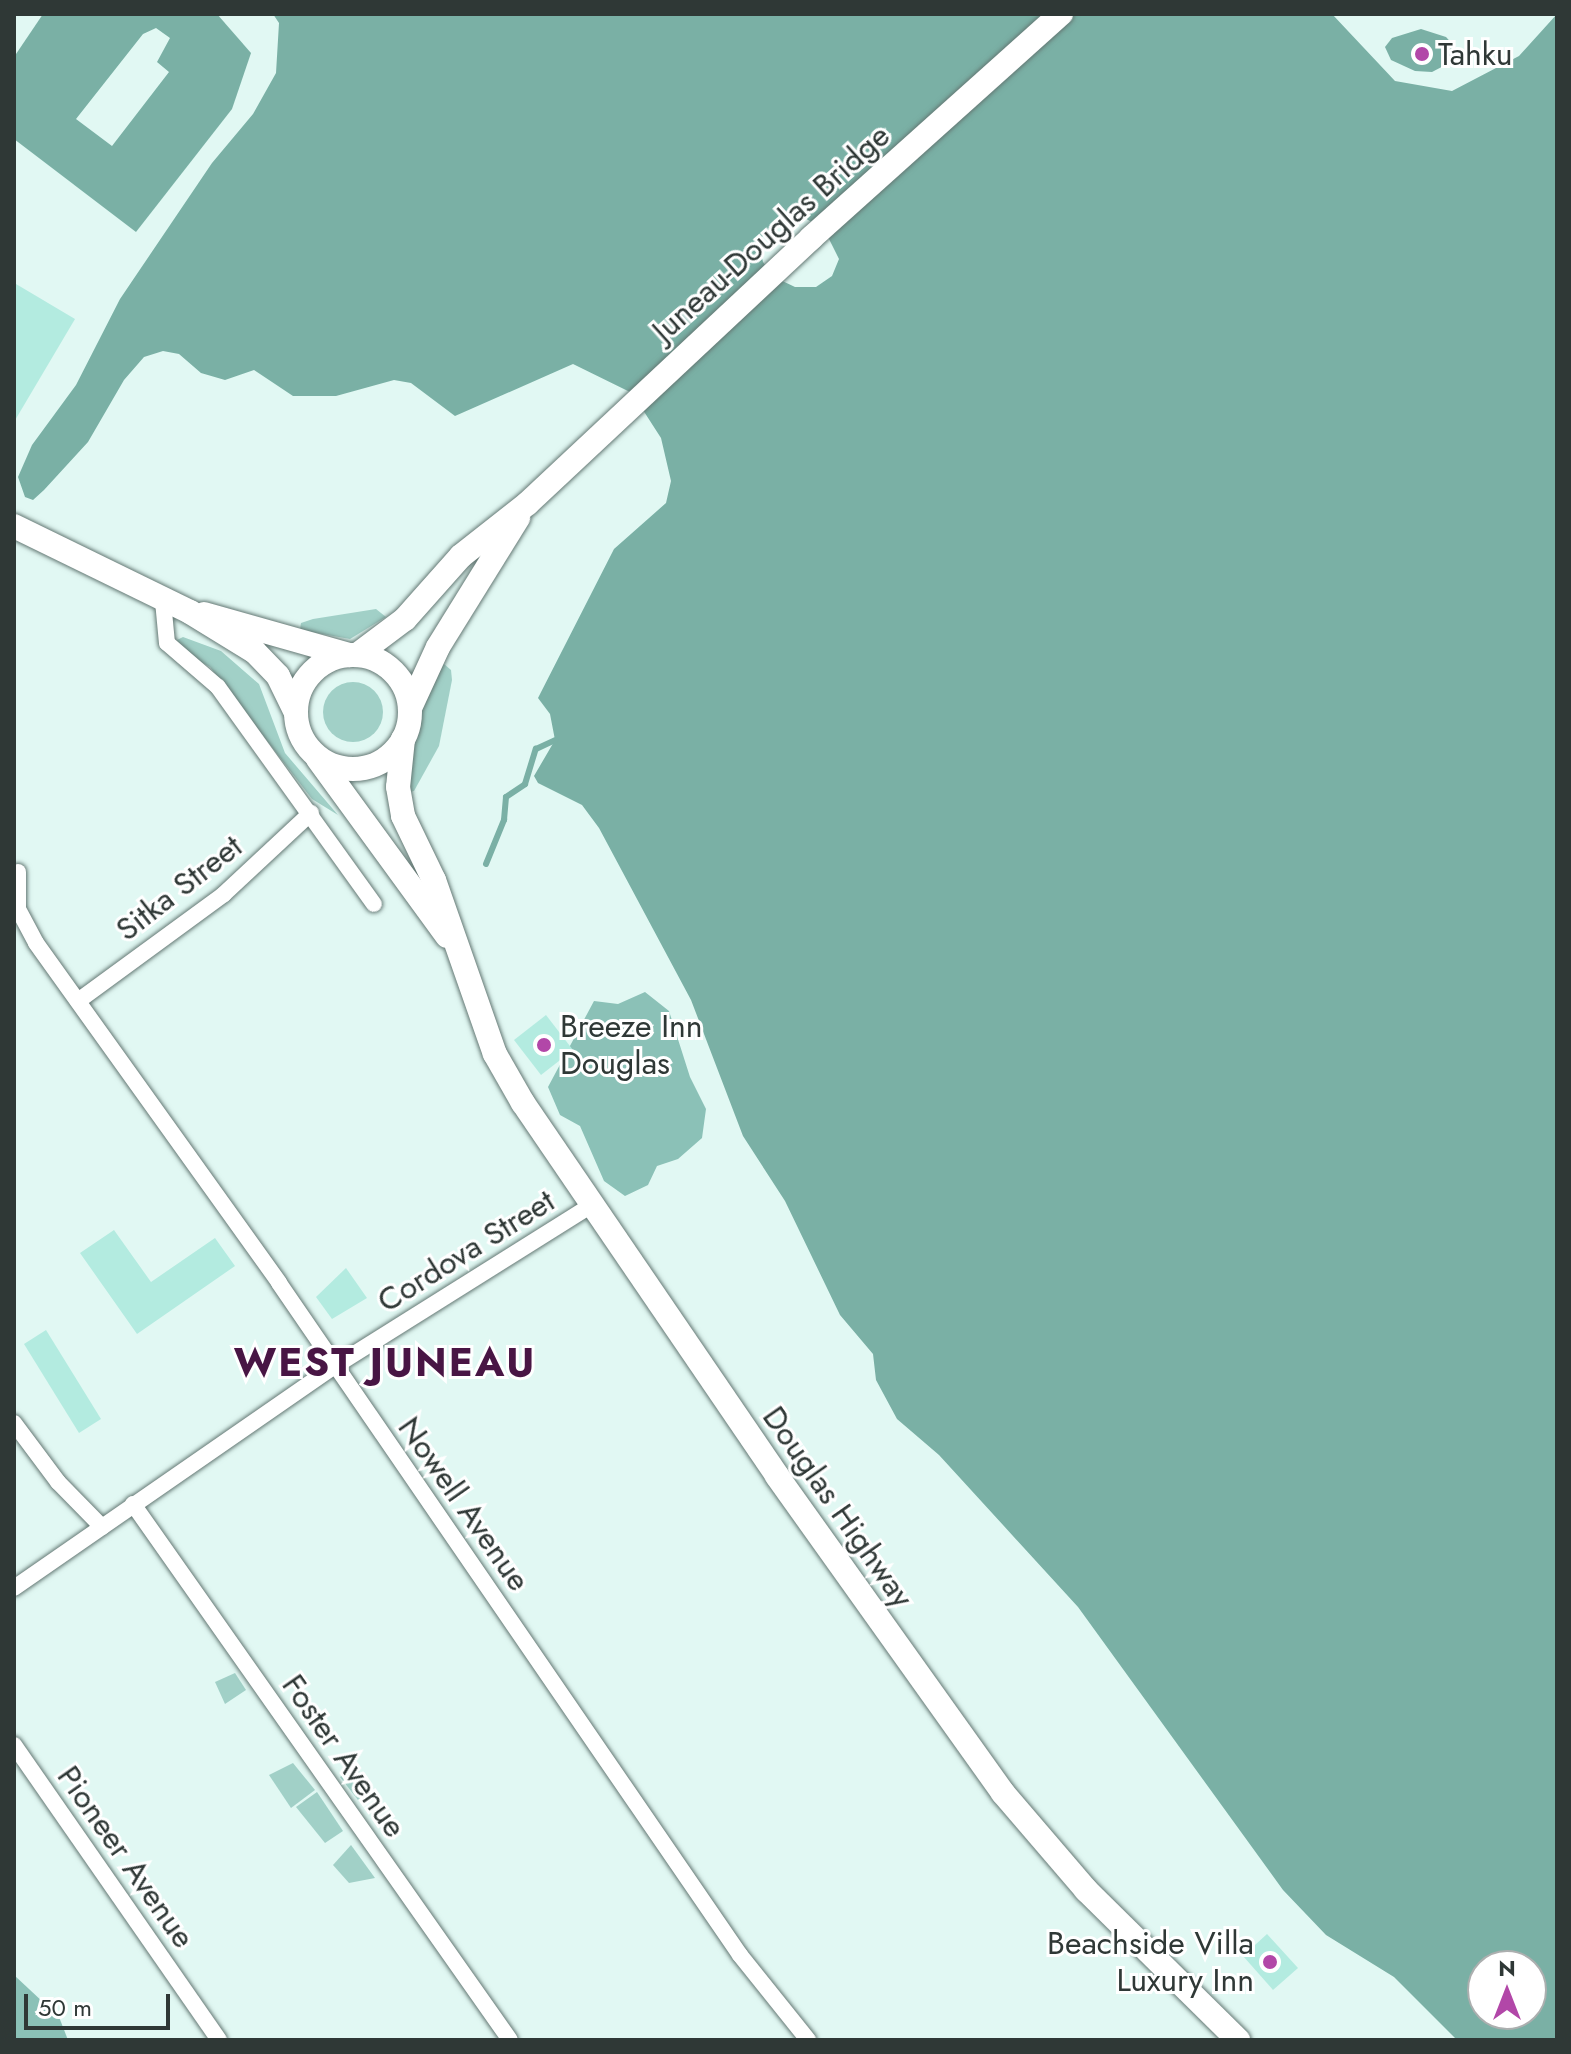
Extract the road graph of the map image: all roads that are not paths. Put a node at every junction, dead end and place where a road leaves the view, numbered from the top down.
1 (1061, 14) edge
2 (528, 503) junction
3 (14, 526) edge
4 (163, 601) junction
5 (190, 612) junction
6 (353, 655) junction
7 (410, 708) junction
8 (295, 711) junction
9 (403, 739) junction
10 (314, 754) junction
11 (311, 813) junction
12 (18, 872) dead end
13 (374, 904) dead end
14 (462, 957) junction
15 (78, 1001) junction
16 (592, 1205) junction
17 (335, 1366) junction
18 (14, 1423) edge
19 (133, 1504) junction
20 (102, 1527) junction
21 (14, 1588) edge
22 (14, 1745) edge
23 (219, 2040) edge
24 (510, 2040) edge
25 (808, 2040) edge
26 (1238, 2040) edge

1 - 2 main road, Juneau-Douglas Bridge
2 - 6 main road
2 - 7 main road
3 - 4 main road
4 - 5 main road
4 - 11 street
5 - 6 main road
5 - 8 main road
6 - 7 main road
6 - 8 main road
7 - 9 main road
8 - 10 main road
9 - 10 main road
9 - 14 main road, Douglas Highway
10 - 14 main road
11 - 13 street
11 - 15 street, Sitka Street
12 - 15 street, Nowell Avenue
14 - 16 main road, Douglas Highway
15 - 17 street, Nowell Avenue
16 - 17 street, Cordova Street
16 - 26 main road, Douglas Highway
17 - 19 street, Cordova Street
17 - 25 street, Nowell Avenue
18 - 20 street
19 - 20 street, Cordova Street
19 - 24 street, Foster Avenue
20 - 21 street, Cordova Street
22 - 23 street, Pioneer Avenue

